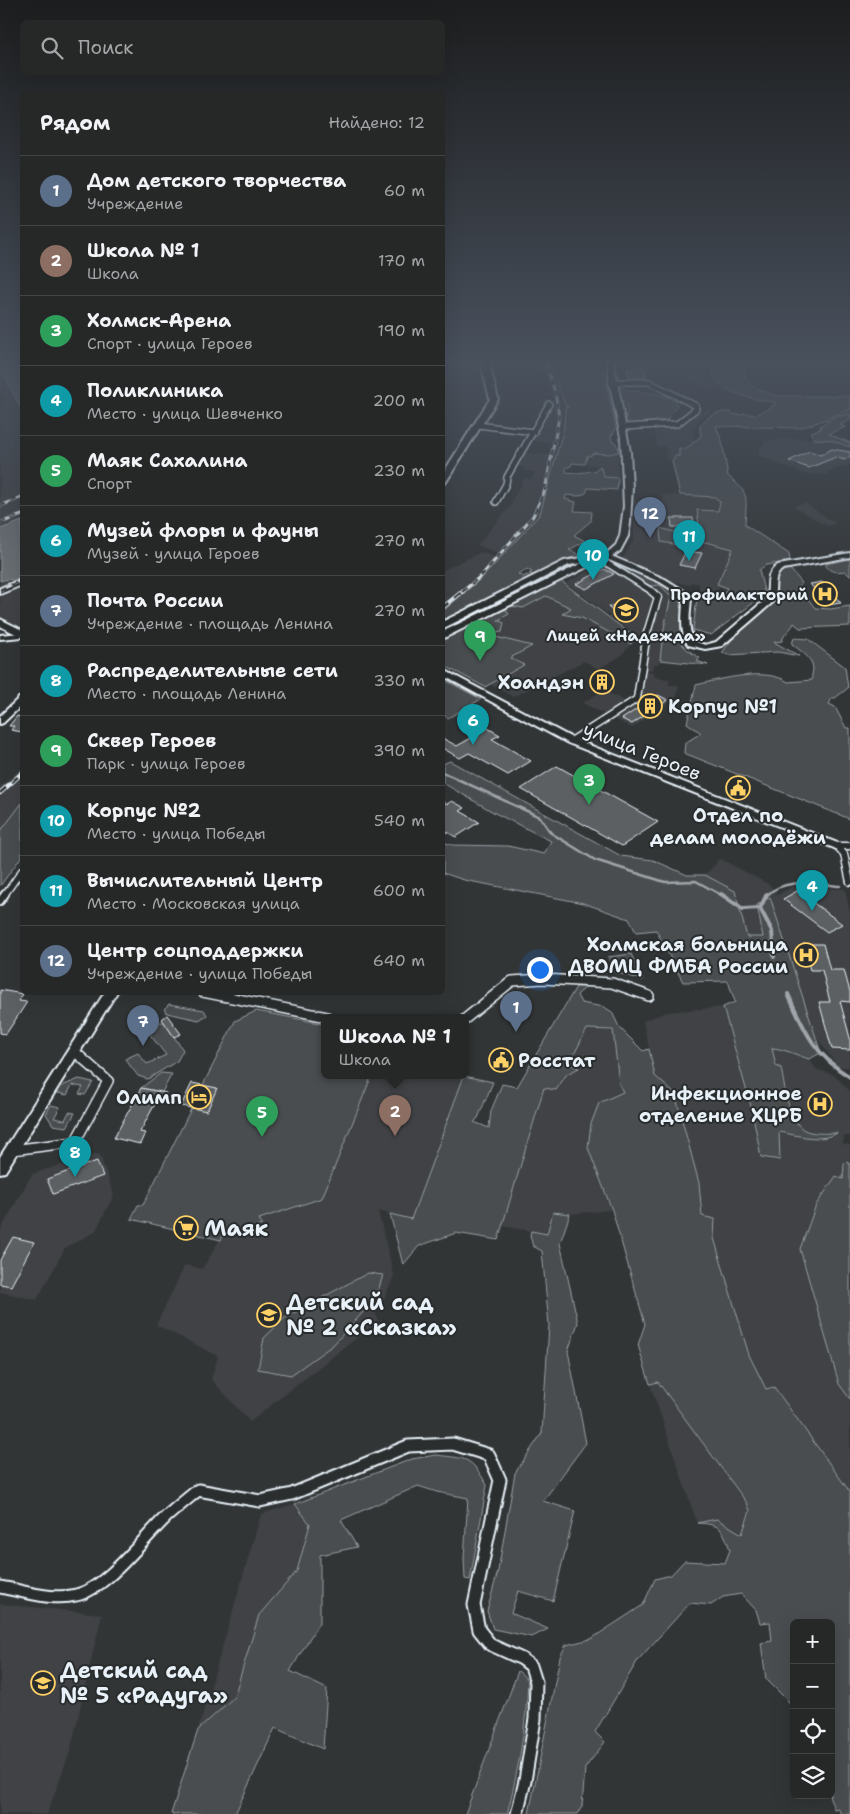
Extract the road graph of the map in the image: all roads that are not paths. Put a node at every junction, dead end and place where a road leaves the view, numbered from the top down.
1 (466, 444) edge
2 (527, 444) edge
3 (624, 444) edge
4 (445, 477) edge
5 (496, 502) dead end
6 (850, 555) edge
7 (603, 558) junction
8 (20, 583) edge
9 (0, 591) edge
10 (0, 622) edge
11 (445, 624) edge
12 (20, 633) edge
13 (20, 634) edge
14 (445, 635) edge
15 (0, 637) edge
16 (445, 673) edge
17 (20, 702) edge
18 (0, 721) edge
19 (571, 741) junction
20 (837, 846) junction
21 (850, 846) edge
22 (20, 873) edge
23 (850, 882) edge
24 (0, 901) edge
25 (109, 995) edge
26 (218, 995) edge
27 (650, 996) dead end
28 (321, 1016) edge
29 (469, 1016) edge
30 (74, 1051) junction
31 (12, 1150) junction
32 (0, 1168) edge
33 (0, 1587) edge
34 (517, 1814) edge

1 - 4 main road
2 - 5 street
3 - 7 main road
6 - 7 street
7 - 11 main road
7 - 14 main road
7 - 19 street
8 - 9 main road
10 - 12 main road
13 - 15 street
16 - 19 street, улица Героев
17 - 18 main road
19 - 20 street, улица Героев
20 - 21 street
20 - 23 street
22 - 24 street
25 - 30 main road
26 - 28 street
27 - 29 street
30 - 31 main road
30 - 31 street
31 - 32 main road
33 - 34 street

